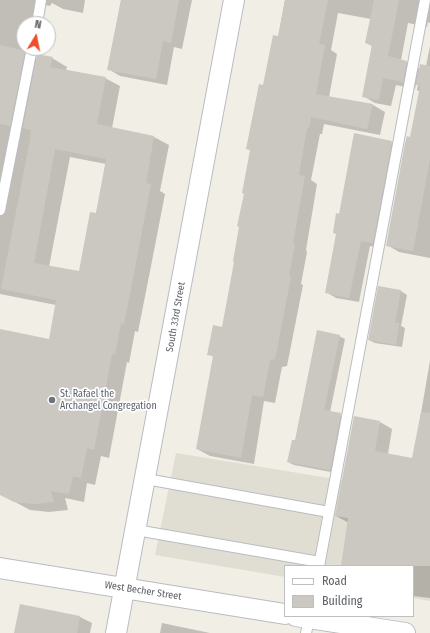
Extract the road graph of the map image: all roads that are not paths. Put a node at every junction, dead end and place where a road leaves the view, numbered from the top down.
1 (41, 0) edge
2 (234, 0) edge
3 (425, 0) edge
4 (38, 16) edge
5 (30, 56) edge
6 (0, 210) edge
7 (146, 479) junction
8 (329, 512) junction
9 (136, 530) junction
10 (319, 564) edge
11 (0, 568) edge
12 (125, 588) junction
13 (284, 614) edge
14 (305, 621) edge
15 (116, 633) edge
16 (405, 633) edge

1 - 4 lane
2 - 7 street, South 33rd Street
3 - 8 lane
5 - 6 lane
7 - 8 lane
7 - 9 street, South 33rd Street
8 - 10 lane
9 - 10 lane
9 - 12 street, South 33rd Street
11 - 12 street, West Becher Street
12 - 13 street, West Becher Street
12 - 15 street, South 33rd Street
14 - 16 street

